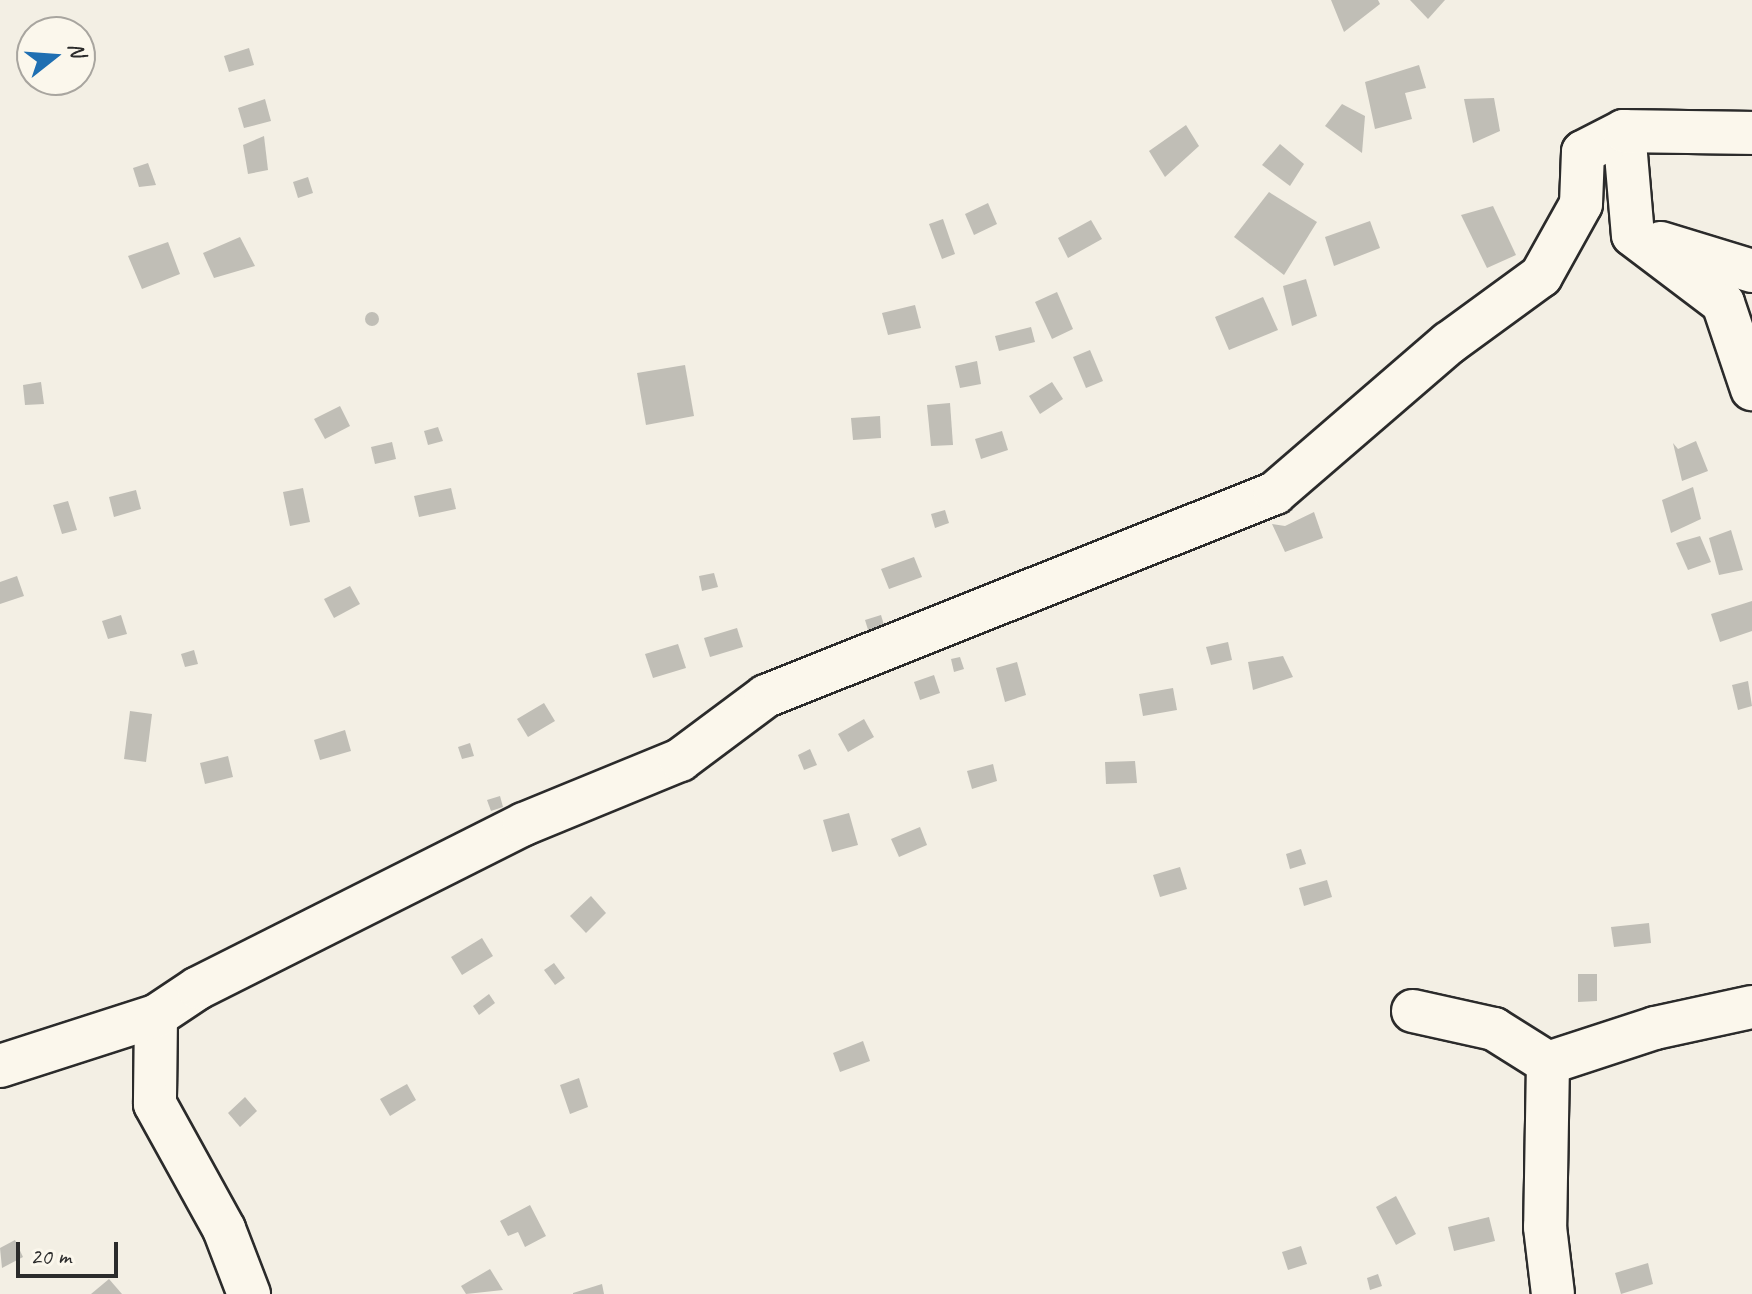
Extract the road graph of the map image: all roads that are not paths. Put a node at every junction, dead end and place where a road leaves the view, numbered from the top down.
1 (1624, 131) junction
2 (1752, 133) edge
3 (1633, 235) junction
4 (1752, 271) edge
5 (1752, 389) edge
6 (1752, 1007) edge
7 (1413, 1011) dead end
8 (156, 1016) junction
9 (1548, 1063) junction
10 (0, 1066) edge
11 (249, 1294) edge
12 (1553, 1294) edge

1 - 2 street
1 - 3 street
1 - 8 street
3 - 4 street
3 - 5 street
6 - 9 street
7 - 9 street
8 - 10 street
8 - 11 street
9 - 12 street

